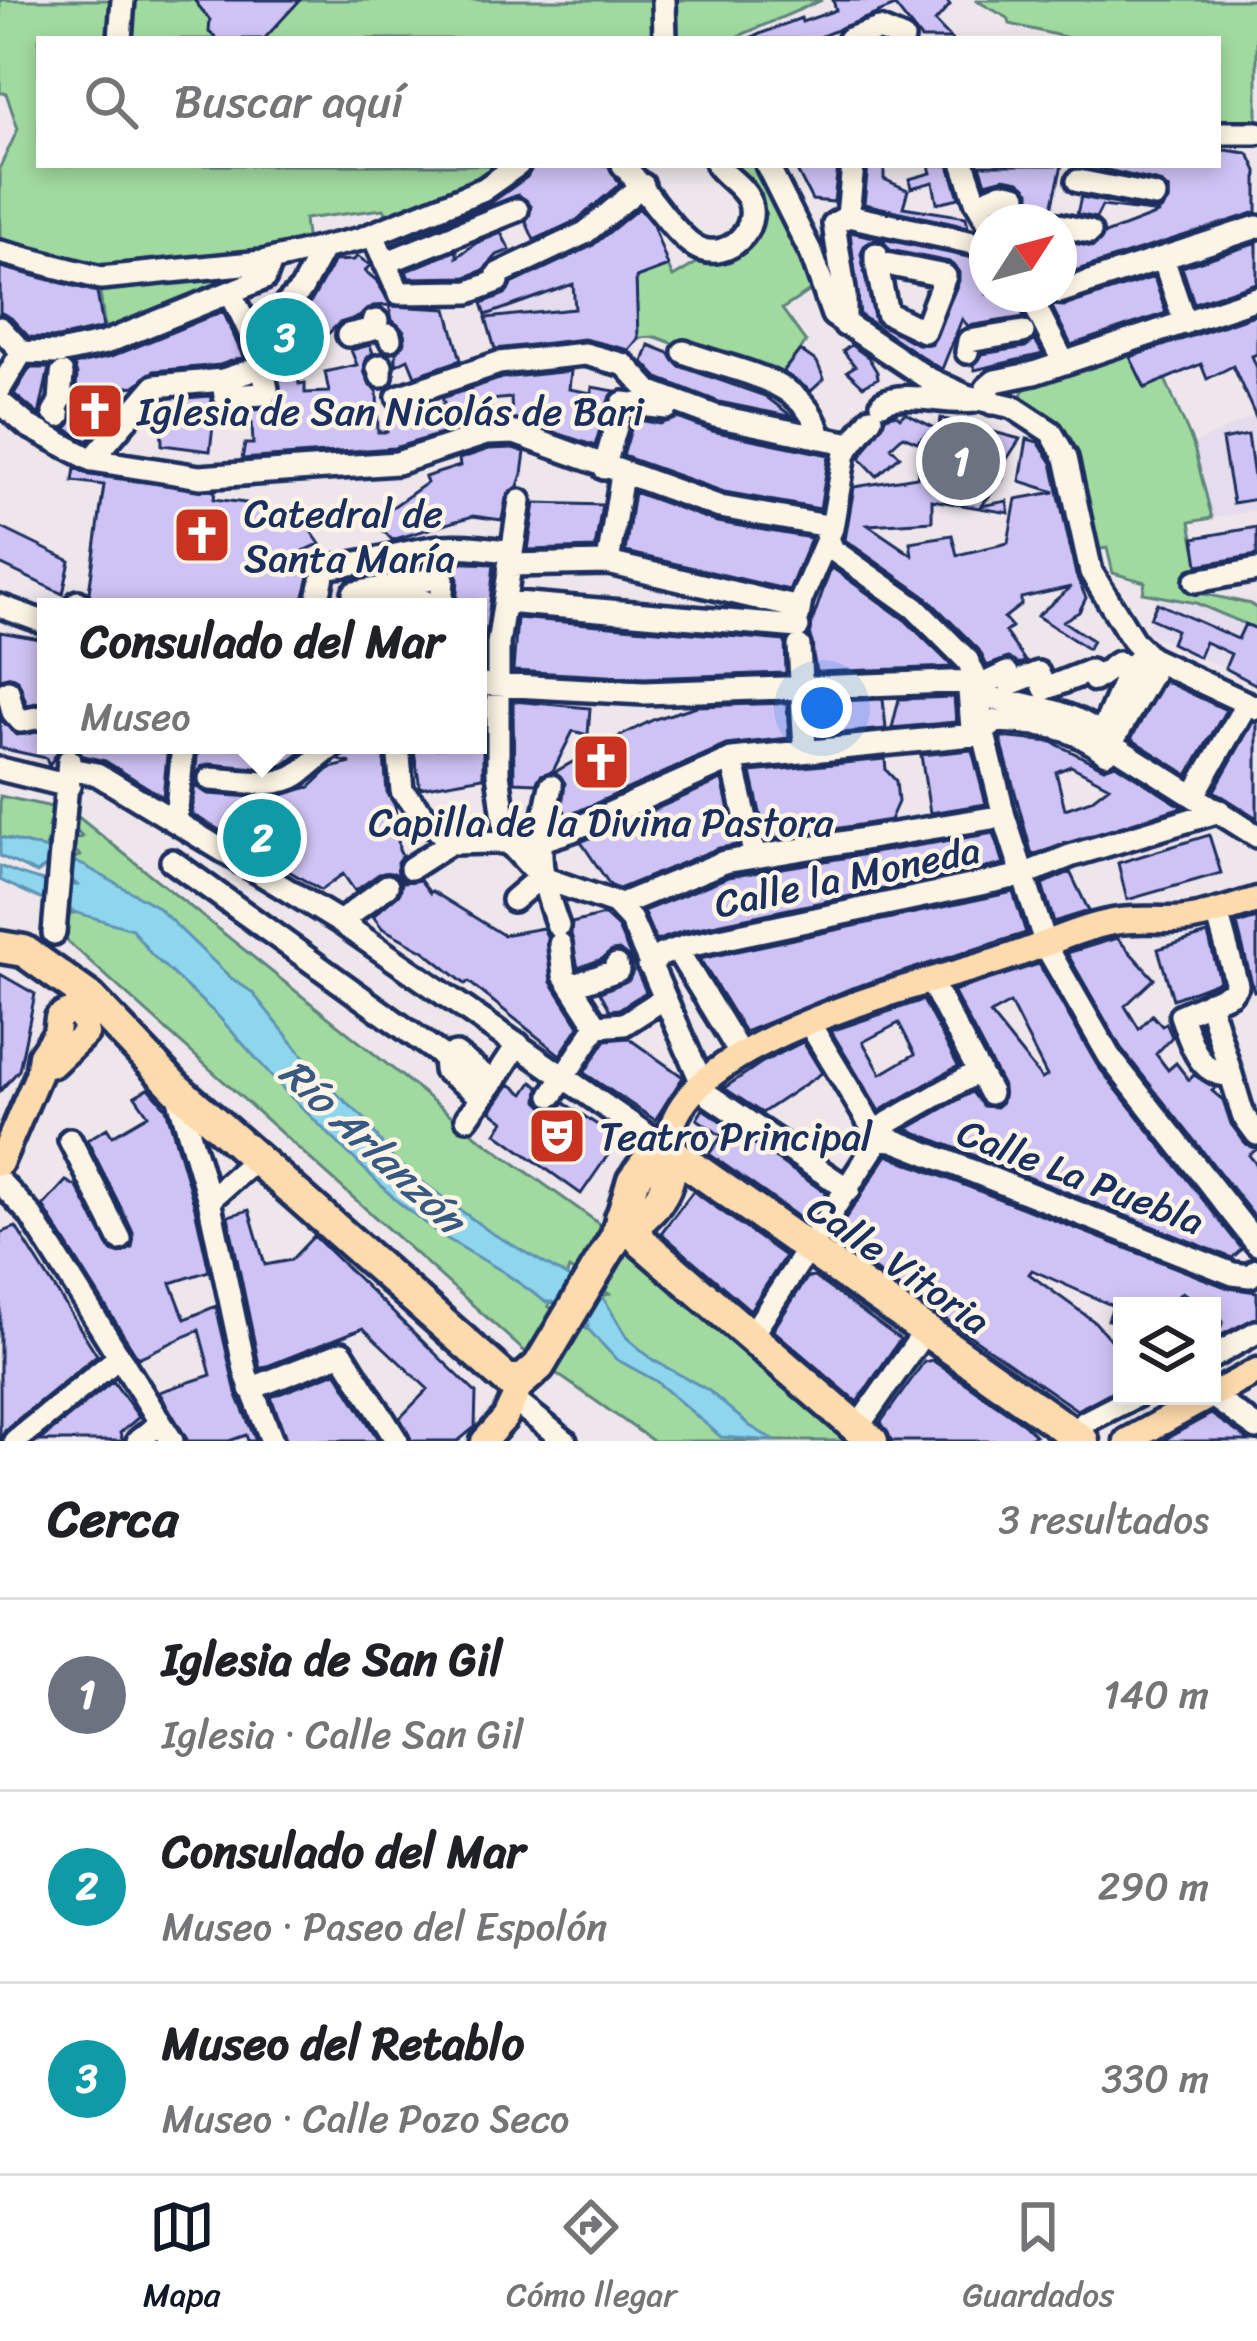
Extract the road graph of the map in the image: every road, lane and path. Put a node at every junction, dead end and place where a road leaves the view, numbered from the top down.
1 (123, 0) edge
2 (664, 0) edge
3 (120, 36) edge
4 (665, 36) edge
5 (857, 36) edge
6 (896, 36) edge
7 (1221, 133) edge
8 (1257, 133) edge
9 (626, 168) edge
10 (720, 168) edge
11 (768, 168) edge
12 (853, 168) edge
13 (965, 168) edge
14 (510, 171) edge
15 (1075, 176) edge
16 (644, 185) junction
17 (1155, 196) dead end
18 (990, 197) dead end
19 (978, 204) edge
20 (1014, 204) edge
21 (848, 216) junction
22 (1257, 226) edge
23 (1077, 229) edge
24 (1090, 232) dead end
25 (373, 235) junction
26 (969, 246) edge
27 (323, 249) junction
28 (0, 252) edge
29 (1163, 258) junction
30 (262, 262) junction
31 (385, 263) junction
32 (1077, 285) edge
33 (232, 297) junction
34 (1257, 298) edge
35 (1039, 312) edge
36 (1185, 323) junction
37 (845, 326) junction
38 (0, 328) edge
39 (1035, 328) junction
40 (342, 334) dead end
41 (253, 337) junction
42 (387, 349) junction
43 (22, 352) junction
44 (684, 352) dead end
45 (967, 352) dead end
46 (59, 363) junction
47 (1064, 363) junction
48 (0, 389) edge
49 (0, 402) edge
50 (990, 402) junction
51 (59, 416) dead end
52 (715, 416) junction
53 (820, 438) junction
54 (851, 444) junction
55 (92, 460) junction
56 (600, 468) junction
57 (520, 501) dead end
58 (829, 539) junction
59 (510, 558) junction
60 (432, 562) junction
61 (608, 563) junction
62 (1257, 570) edge
63 (353, 578) junction
64 (1196, 581) dead end
65 (317, 598) edge
66 (405, 598) joint
67 (442, 598) edge
68 (505, 602) junction
69 (1, 609) edge
70 (37, 619) edge
71 (799, 628) junction
72 (1138, 661) junction
73 (487, 684) edge
74 (501, 685) junction
75 (801, 688) junction
76 (978, 688) junction
77 (8, 691) dead end
78 (1252, 706) edge
79 (37, 719) edge
80 (984, 730) junction
81 (1106, 738) junction
82 (805, 749) junction
83 (182, 754) edge
84 (399, 754) edge
85 (305, 755) edge
86 (732, 759) junction
87 (0, 770) edge
88 (69, 772) junction
89 (210, 779) dead end
90 (551, 786) dead end
91 (1194, 795) junction
92 (1220, 811) junction
93 (1004, 816) junction
94 (176, 820) junction
95 (1257, 836) edge
96 (507, 841) junction
97 (538, 842) junction
98 (450, 843) junction
99 (755, 856) junction
100 (172, 861) dead end
101 (411, 868) dead end
102 (1023, 875) junction
103 (540, 877) junction
104 (387, 886) dead end
105 (1257, 900) edge
106 (513, 901) dead end
107 (617, 904) junction
108 (1217, 912) junction
109 (340, 922) junction
110 (54, 933) dead end
111 (1046, 946) junction
112 (1, 948) edge
113 (682, 948) junction
114 (636, 957) junction
115 (55, 977) junction
116 (932, 982) junction
117 (571, 986) junction
118 (666, 1012) junction
119 (603, 1024) junction
120 (812, 1028) dead end
121 (82, 1032) junction
122 (518, 1044) junction
123 (735, 1045) dead end
124 (44, 1065) junction
125 (979, 1071) junction
126 (563, 1079) junction
127 (702, 1082) junction
128 (176, 1088) junction
129 (487, 1089) junction
130 (990, 1093) dead end
131 (467, 1118) dead end
132 (1257, 1134) edge
133 (877, 1135) junction
134 (70, 1140) dead end
135 (670, 1151) junction
136 (256, 1160) junction
137 (0, 1163) edge
138 (0, 1181) edge
139 (849, 1190) junction
140 (209, 1200) junction
141 (634, 1210) junction
142 (120, 1239) dead end
143 (1257, 1244) edge
144 (811, 1249) junction
145 (1257, 1270) edge
146 (925, 1331) junction
147 (1257, 1332) edge
148 (751, 1336) junction
149 (1221, 1352) edge
150 (119, 1357) junction
151 (1257, 1371) edge
152 (527, 1380) junction
153 (250, 1389) junction
154 (1221, 1391) edge
155 (1221, 1402) edge
156 (1123, 1405) edge
157 (1195, 1405) edge
158 (1257, 1428) edge
159 (1084, 1432) edge
160 (864, 1434) edge
161 (155, 1437) edge
162 (15, 1441) edge
163 (272, 1441) edge
164 (397, 1441) edge
165 (484, 1441) edge
166 (565, 1441) edge
167 (1127, 1441) edge

1 - 3 street
2 - 4 street
5 - 6 street
7 - 8 street
9 - 16 street
10 - 16 street
11 - 37 street
12 - 21 street
13 - 19 street
14 - 25 street
14 - 31 street
15 - 17 street
16 - 42 street
18 - 20 street
21 - 26 street
21 - 37 street
22 - 29 street
23 - 24 street
25 - 27 street
25 - 31 street
27 - 30 street
27 - 41 street
28 - 30 street
29 - 32 street
29 - 36 street
30 - 33 street
31 - 42 street
33 - 41 street
33 - 46 street
34 - 36 street
35 - 39 street
36 - 47 street
37 - 50 street
38 - 43 street
39 - 45 street
39 - 47 street
40 - 42 street
41 - 55 street
42 - 52 street
43 - 46 street
43 - 48 street
44 - 53 street
46 - 51 street
47 - 50 street
49 - 55 street
50 - 54 street
50 - 72 street
52 - 53 street
52 - 56 street
53 - 54 street
54 - 58 street
55 - 56 street
56 - 58 street
56 - 61 street
57 - 59 street
58 - 71 street
58 - 76 street
59 - 60 street
59 - 61 street
59 - 68 street
60 - 63 street
60 - 66 street
61 - 71 street
62 - 64 street
63 - 65 street
63 - 66 street
63 - 67 street
68 - 71 street
68 - 74 street
69 - 70 street
71 - 75 street
72 - 76 street
72 - 78 street
72 - 81 street
73 - 74 street
74 - 75 street
74 - 96 street
75 - 76 street
75 - 82 street
76 - 80 street
76 - 81 street
77 - 79 street
78 - 91 street
80 - 81 street
80 - 82 street
80 - 93 street
81 - 91 street
82 - 86 street
83 - 94 street
84 - 98 street
85 - 89 street
86 - 97 street
86 - 99 street
87 - 88 street
88 - 94 street
88 - 110 street
90 - 97 street
91 - 92 street
92 - 95 street
92 - 102 street, Calle la Moneda
93 - 99 street
93 - 102 street
94 - 109 street
96 - 97 street
96 - 98 street
96 - 103 street
97 - 103 street
98 - 101 street
99 - 107 street
100 - 129 street
102 - 111 street
102 - 113 street, Calle la Moneda
103 - 106 street
103 - 107 street
103 - 117 street
104 - 109 street
105 - 108 main road
107 - 114 street
108 - 111 main road
108 - 132 street
109 - 122 street
111 - 116 main road
111 - 143 street
112 - 115 highway
113 - 114 street, Calle la Moneda
113 - 123 street
114 - 117 street, Calle la Moneda
114 - 118 street
115 - 121 highway
115 - 121 main road
116 - 125 street
116 - 127 main road
117 - 119 street
118 - 119 street
118 - 127 street
119 - 126 street
120 - 133 street
121 - 124 main road
121 - 124 main road
121 - 128 highway
122 - 126 street
122 - 129 street
124 - 137 main road
125 - 130 street
125 - 133 street
126 - 135 street
127 - 135 main road
127 - 139 street
128 - 136 highway
128 - 140 street
129 - 131 street
133 - 139 street
133 - 145 street, Calle La Puebla
134 - 142 street
135 - 141 highway
135 - 144 highway, Calle Vitoria
136 - 140 street
136 - 152 highway
138 - 150 street
139 - 144 street
140 - 153 street
141 - 148 highway
141 - 152 highway
144 - 146 highway, Calle Vitoria
144 - 148 street
146 - 159 highway, Calle Vitoria
146 - 160 street
147 - 149 street
148 - 160 highway
150 - 161 street
150 - 162 street
151 - 154 main road
152 - 165 main road
152 - 166 street
153 - 163 street
153 - 164 street
155 - 158 street
156 - 159 street
157 - 167 main road

